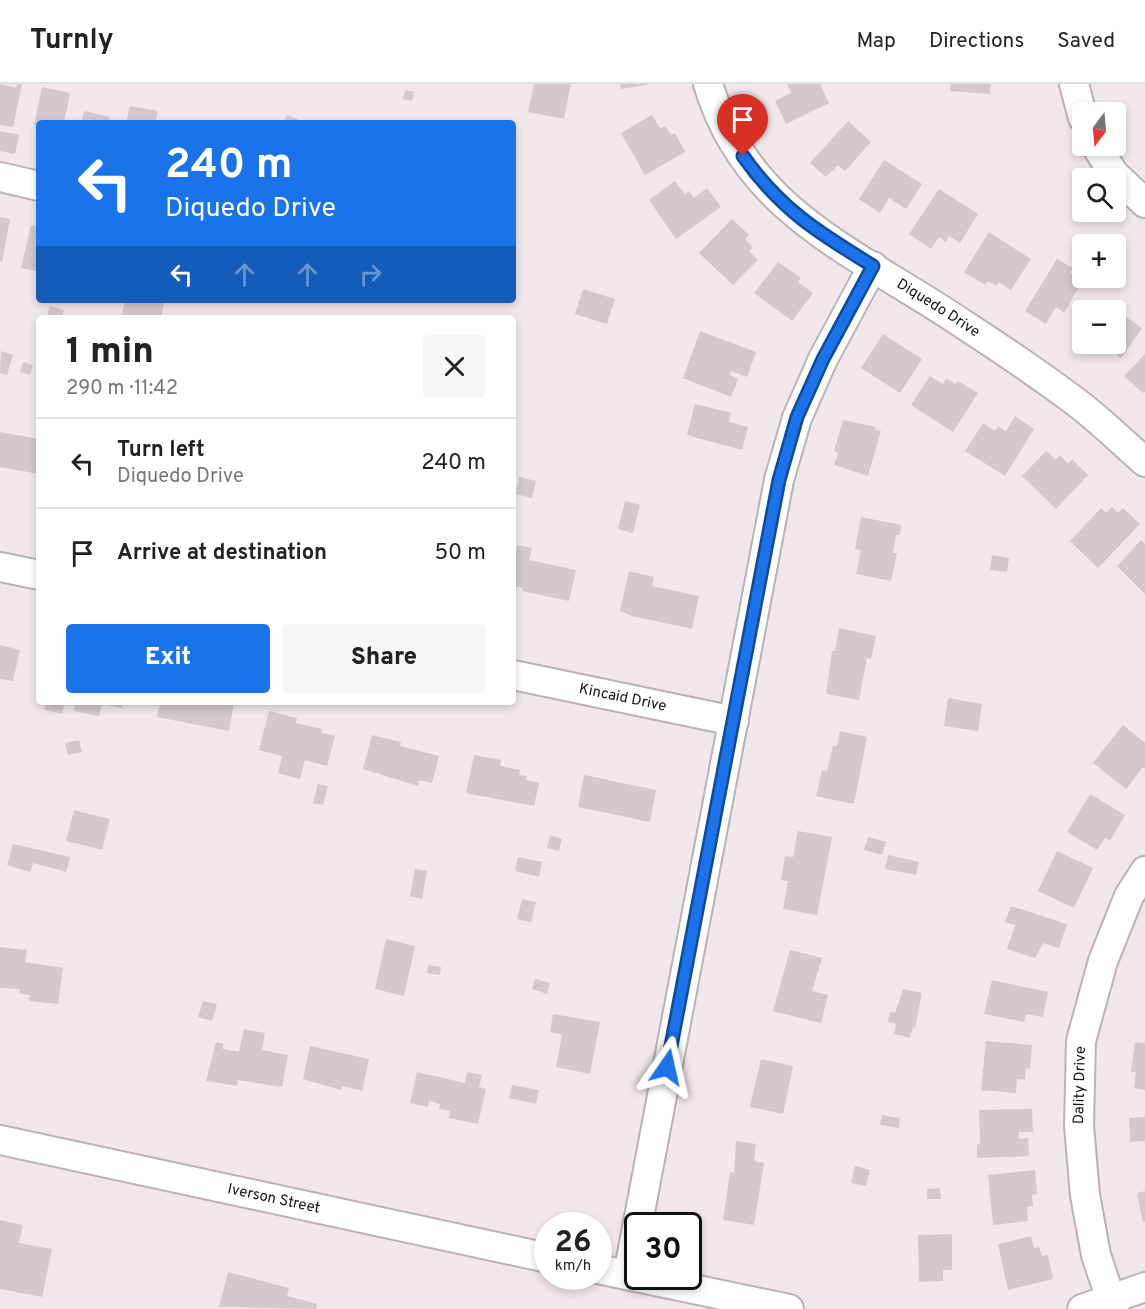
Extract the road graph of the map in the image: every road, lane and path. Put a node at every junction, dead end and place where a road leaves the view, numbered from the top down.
1 (708, 84) edge
2 (1074, 84) edge
3 (1079, 102) edge
4 (1102, 156) edge
5 (0, 177) edge
6 (36, 185) edge
7 (1145, 203) edge
8 (873, 266) junction
9 (1145, 462) edge
10 (0, 567) edge
11 (36, 574) edge
12 (516, 676) edge
13 (734, 721) junction
14 (1145, 871) edge
15 (0, 1140) edge
16 (639, 1212) edge
17 (534, 1255) edge
18 (1145, 1287) edge
19 (698, 1290) edge
20 (1113, 1305) edge
21 (789, 1309) edge
22 (1082, 1309) edge

1 - 8 street, Diquedo Drive
2 - 3 street
4 - 7 street
5 - 6 street
8 - 9 street, Diquedo Drive
8 - 13 street
10 - 11 street
12 - 13 street, Kincaid Drive
13 - 16 street
14 - 20 street, Dality Drive
15 - 17 street, Iverson Street
18 - 20 street
19 - 21 street
20 - 22 street

